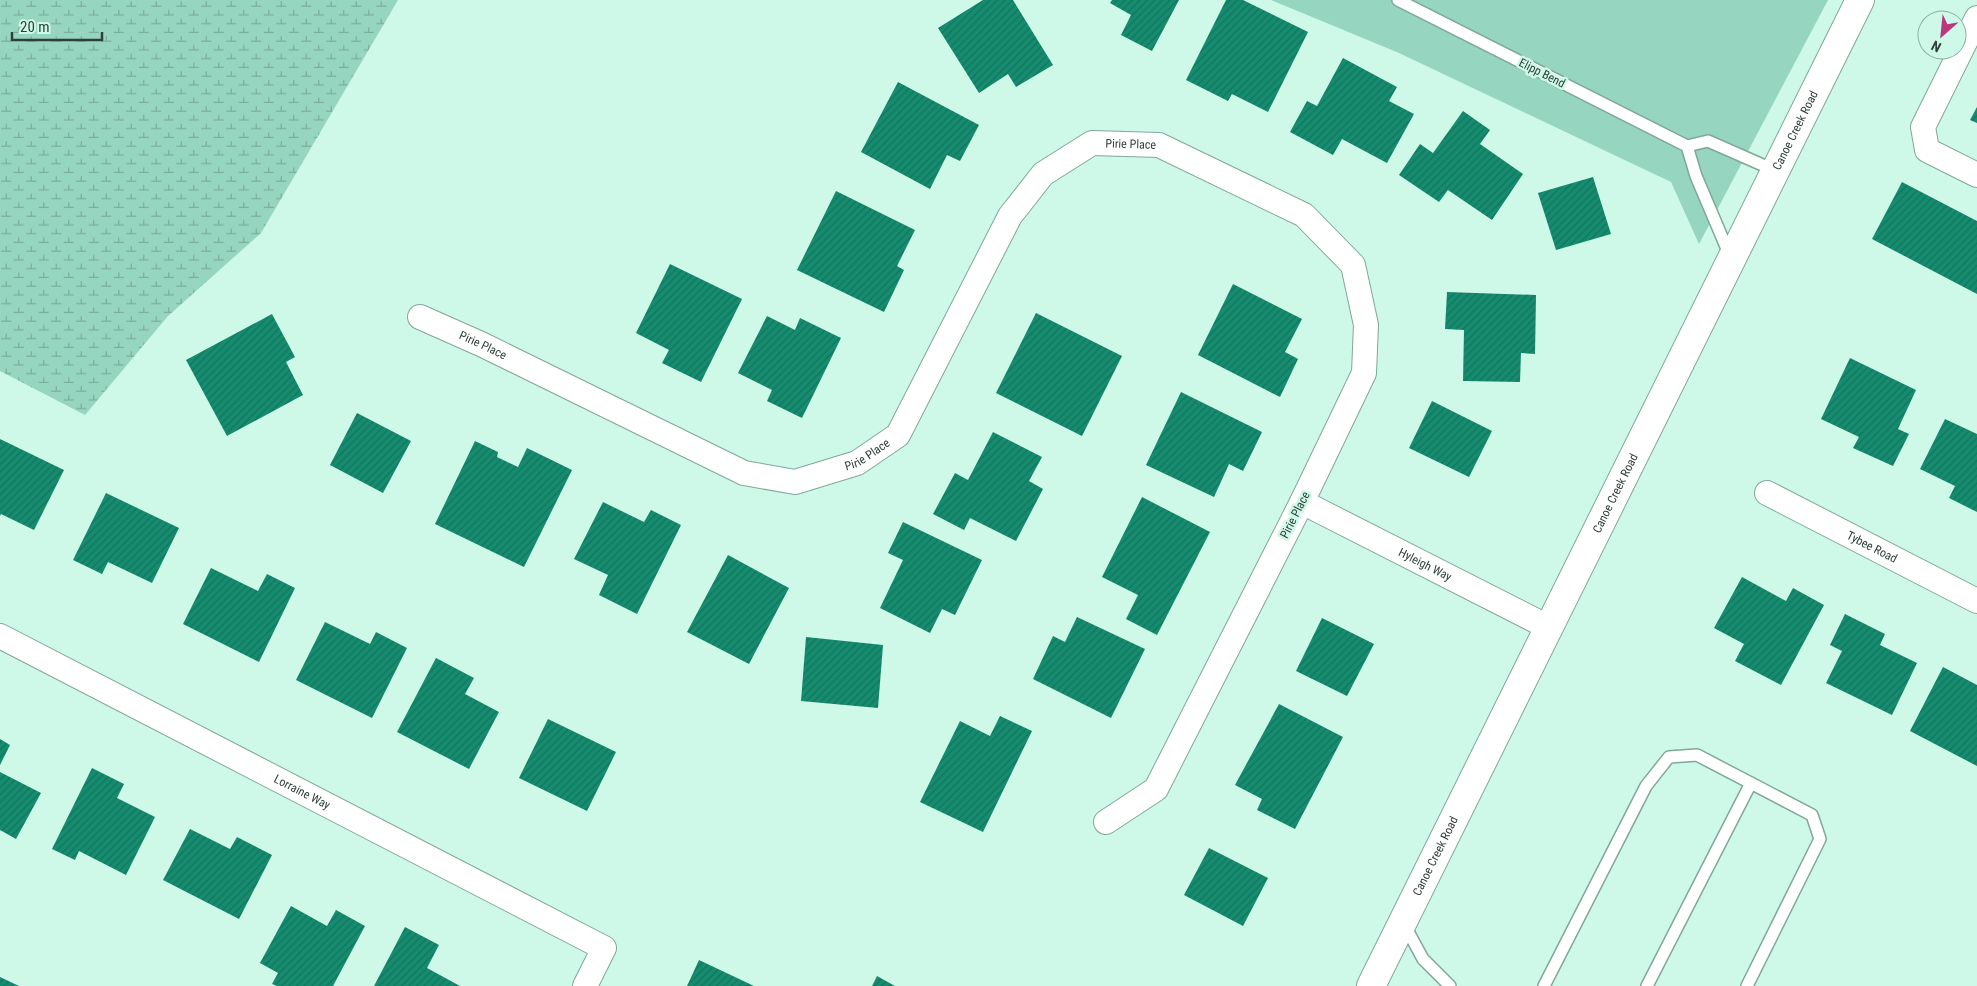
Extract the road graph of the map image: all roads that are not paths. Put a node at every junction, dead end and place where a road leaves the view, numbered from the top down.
1 (1398, 0) edge
2 (1860, 0) edge
3 (1977, 18) edge
4 (1686, 146) junction
5 (1774, 170) junction
6 (1977, 176) edge
7 (1731, 258) junction
8 (420, 317) dead end
9 (1767, 493) dead end
10 (1302, 502) junction
11 (1977, 601) edge
12 (1548, 627) junction
13 (0, 636) edge
14 (1751, 783) junction
15 (1106, 822) dead end
16 (1403, 922) junction
17 (584, 986) edge
18 (1371, 986) edge
19 (1450, 986) edge
20 (1544, 986) edge
21 (1647, 986) edge
22 (1747, 986) edge

1 - 4 lane, Elipp Bend
2 - 5 main road, Canoe Creek Road
3 - 6 street
4 - 5 lane
4 - 7 lane
5 - 7 main road, Canoe Creek Road
7 - 12 main road, Canoe Creek Road
8 - 10 street, Pirie Place
9 - 11 street, Tybee Road
10 - 12 street, Hyleigh Way
10 - 15 street, Pirie Place
12 - 16 main road, Canoe Creek Road
13 - 17 street, Lorraine Way
14 - 20 lane
14 - 21 lane
14 - 22 lane
16 - 18 main road, Canoe Creek Road
16 - 19 lane

